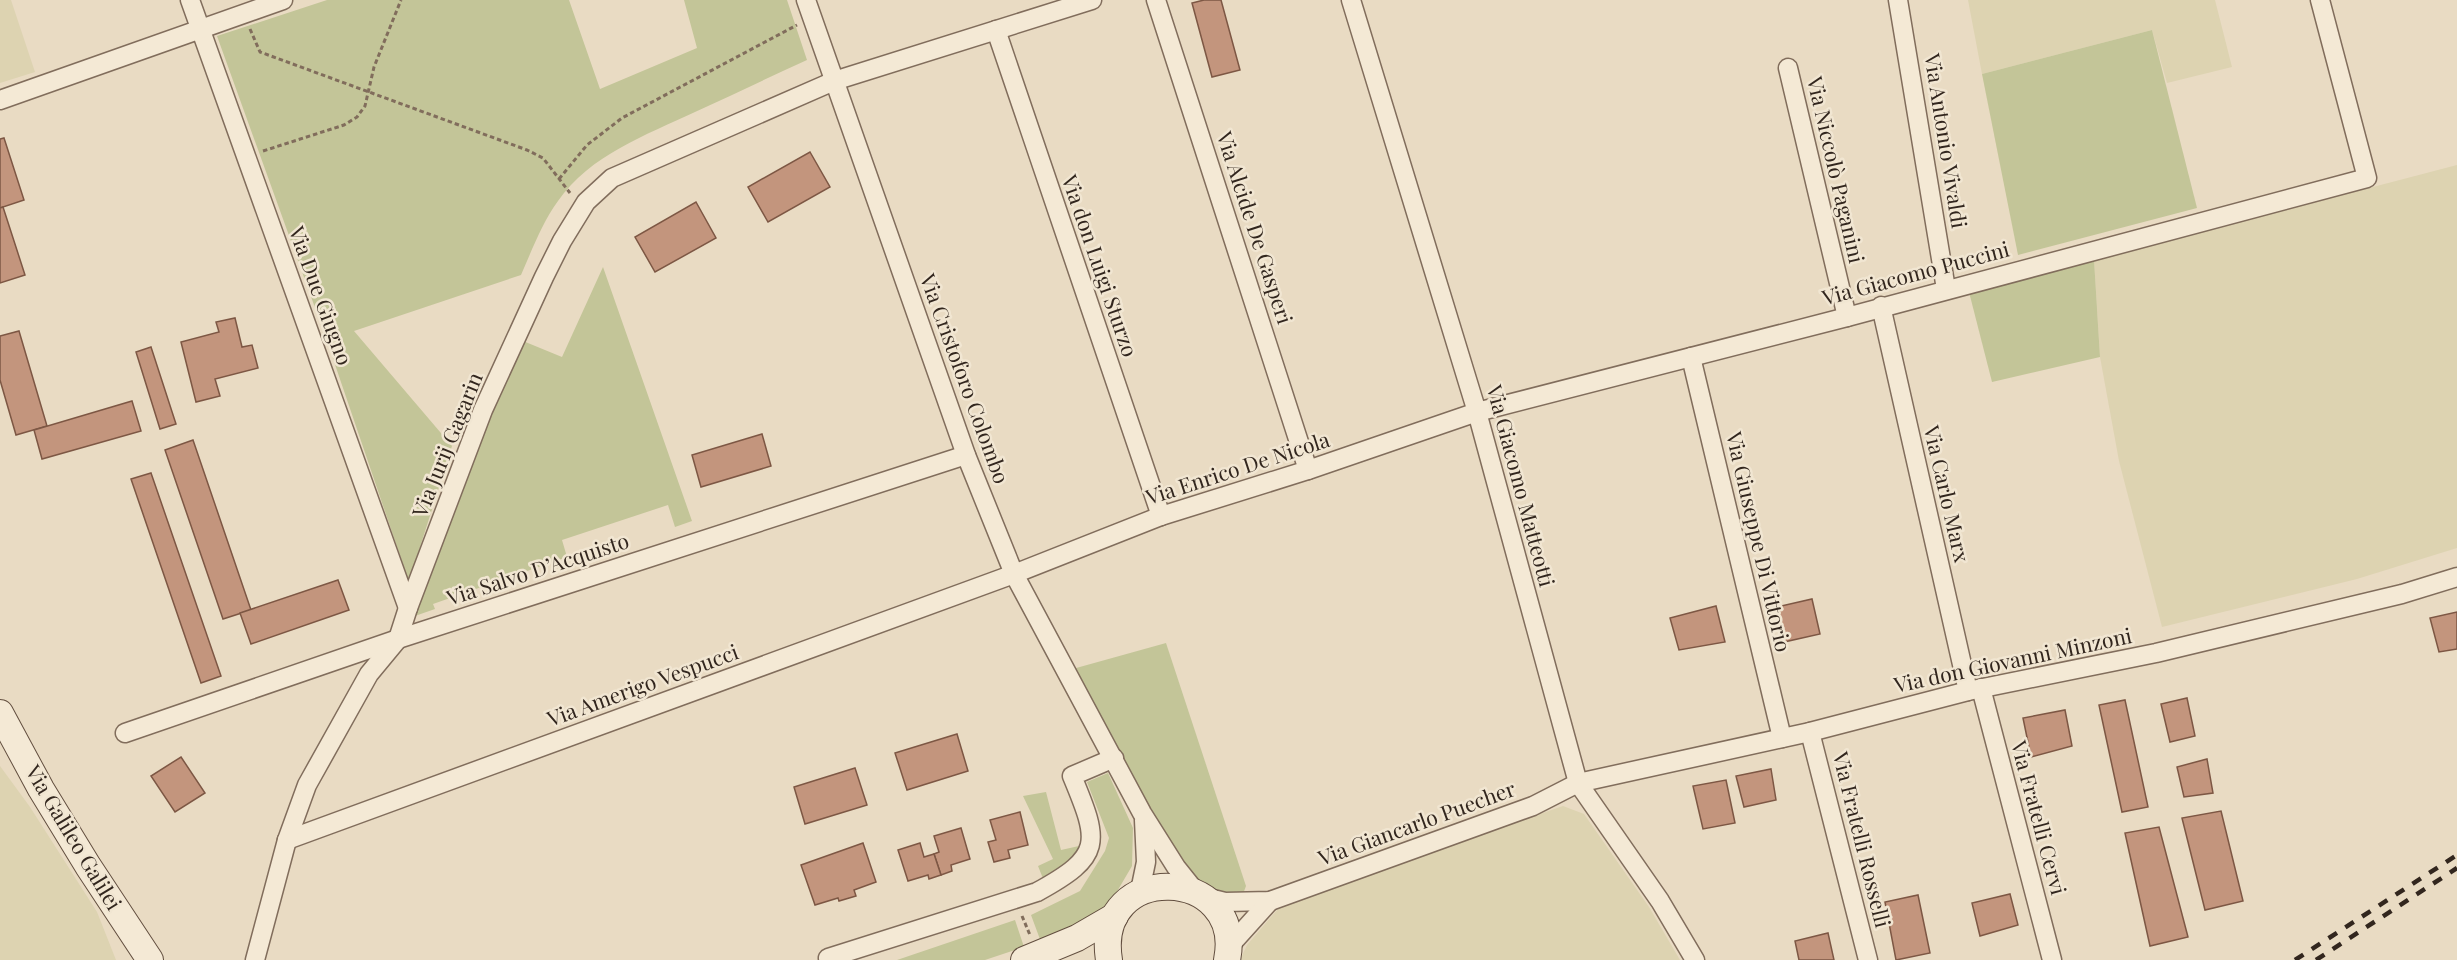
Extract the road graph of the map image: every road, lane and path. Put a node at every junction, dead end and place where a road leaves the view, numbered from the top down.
1 (190, 0) edge
2 (284, 0) edge
3 (401, 0) edge
4 (1092, 0) edge
5 (1156, 0) edge
6 (1351, 0) edge
7 (1898, 0) edge
8 (2320, 0) edge
9 (809, 8) edge
10 (244, 13) junction
11 (200, 29) junction
12 (996, 30) junction
13 (1788, 68) dead end
14 (834, 81) junction
15 (369, 92) junction
16 (0, 99) edge
17 (246, 156) junction
18 (559, 179) junction
19 (586, 202) junction
20 (1946, 289) junction
21 (1881, 306) junction
22 (1847, 316) junction
23 (1690, 357) junction
24 (1477, 412) junction
25 (966, 455) junction
26 (1308, 470) junction
27 (1161, 516) junction
28 (1014, 574) junction
29 (2457, 577) edge
30 (408, 608) junction
31 (398, 639) junction
32 (1974, 689) junction
33 (0, 713) edge
34 (1810, 732) junction
35 (125, 733) dead end
36 (1782, 738) junction
37 (1114, 758) junction
38 (1578, 783) junction
39 (1142, 813) junction
40 (287, 840) junction
41 (1140, 891) junction
42 (1200, 895) junction
43 (1270, 901) junction
44 (1114, 916) junction
45 (144, 955) edge
46 (1227, 956) edge
47 (828, 958) dead end
48 (255, 960) edge
49 (1024, 960) edge
50 (1037, 960) edge
51 (1072, 960) edge
52 (1109, 960) edge
53 (1695, 960) edge
54 (1868, 960) edge
55 (2052, 960) edge

1 - 11 street, Via Due Giugno
2 - 10 street
3 - 15 path
4 - 12 street, Via Jurij Gagarin
5 - 26 street, Via Alcide De Gasperi
6 - 24 street, Via Giacomo Matteotti
7 - 20 street, Via Antonio Vivaldi
8 - 20 street, Via Giacomo Puccini
9 - 14 street, Via Cristoforo Colombo
9 - 18 path
10 - 11 street
10 - 15 path
11 - 16 street
11 - 17 street, Via Due Giugno
12 - 14 street, Via Jurij Gagarin
12 - 27 street, Via don Luigi Sturzo
13 - 22 street, Via Niccolò Paganini
14 - 19 street, Via Jurij Gagarin
14 - 25 street, Via Cristoforo Colombo
15 - 17 path
15 - 18 path
17 - 30 street, Via Due Giugno
18 - 19 path
19 - 30 street, Via Jurij Gagarin
20 - 21 street, Via Giacomo Puccini
21 - 22 street, Via Giacomo Puccini
21 - 32 street, Via Carlo Marx
22 - 23 street, Via Giacomo Puccini
23 - 24 street, Via Giacomo Puccini
23 - 36 street, Via Giuseppe Di Vittorio
24 - 26 street, Via Enrico De Nicola
24 - 38 street, Via Giacomo Matteotti
25 - 28 street, Via Cristoforo Colombo
25 - 31 street, Via Salvo D’Acquisto
26 - 27 street, Via Enrico De Nicola
27 - 28 street, Via Enrico De Nicola
28 - 37 street, Via Cristoforo Colombo
28 - 40 street, Via Amerigo Vespucci
29 - 32 street, Via don Giovanni Minzoni
30 - 31 street, Via Jurij Gagarin
31 - 35 street, Via Salvo D’Acquisto
31 - 40 street, Via Jurij Gagarin
32 - 34 street, Via don Giovanni Minzoni
32 - 55 street, Via Fratelli Cervi
33 - 45 street, Via Galileo Galilei
34 - 36 street, Via don Giovanni Minzoni
34 - 54 street, Via Fratelli Rosselli
36 - 38 street, Via don Giovanni Minzoni
37 - 39 street, Via Cristoforo Colombo
37 - 47 street
38 - 43 street, Via Giancarlo Puecher
38 - 53 street, Via Giacomo Matteotti
39 - 41 street, Via Cristoforo Colombo
39 - 42 street, Via Cristoforo Colombo
40 - 48 street, Via Jurij Gagarin
41 - 42 street
41 - 44 street
42 - 43 street, Via Giancarlo Puecher
42 - 46 street
43 - 46 street, Via Giancarlo Puecher
44 - 49 street
44 - 52 street
50 - 51 street

